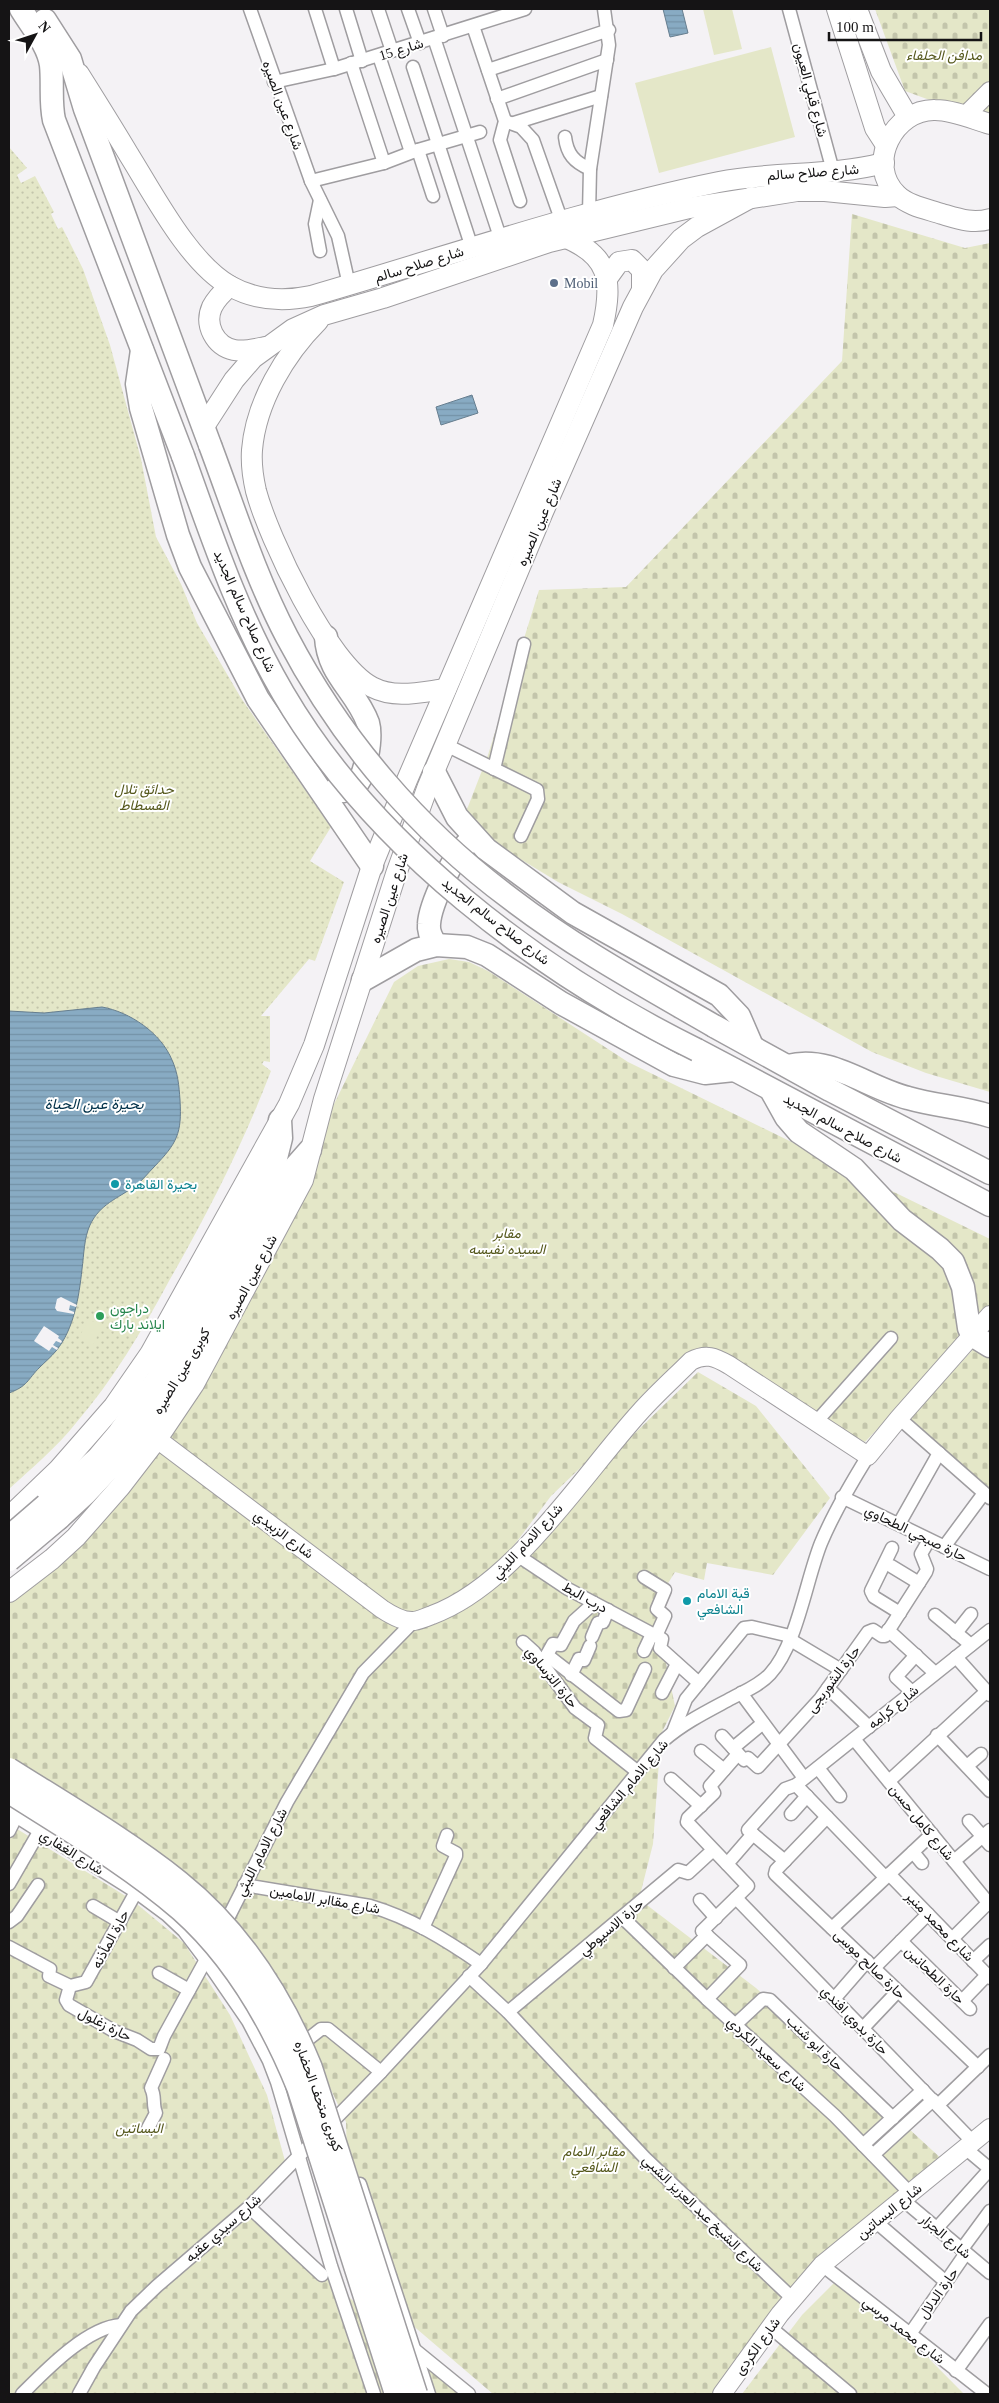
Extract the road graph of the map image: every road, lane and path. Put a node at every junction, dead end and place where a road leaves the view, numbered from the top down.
1 (21, 9) edge
2 (38, 9) edge
3 (250, 9) edge
4 (315, 9) edge
5 (346, 9) edge
6 (378, 9) edge
7 (408, 9) edge
8 (434, 9) edge
9 (525, 9) edge
10 (604, 9) edge
11 (790, 9) edge
12 (837, 9) edge
13 (857, 9) edge
14 (498, 13) edge
15 (473, 26) junction
16 (609, 30) junction
17 (439, 37) junction
18 (420, 43) junction
19 (392, 52) junction
20 (379, 56) junction
21 (70, 59) junction
22 (607, 60) junction
23 (357, 62) junction
24 (413, 67) dead end
25 (334, 69) junction
26 (488, 70) junction
27 (274, 82) junction
28 (990, 91) edge
29 (601, 96) junction
30 (497, 99) junction
31 (964, 116) junction
32 (908, 117) junction
33 (509, 122) junction
34 (990, 124) edge
35 (480, 132) dead end
36 (467, 136) junction
37 (565, 137) dead end
38 (437, 144) junction
39 (414, 151) junction
40 (885, 154) junction
41 (384, 163) junction
42 (590, 169) junction
43 (833, 171) junction
44 (311, 181) junction
45 (433, 196) dead end
46 (898, 196) junction
47 (752, 197) junction
48 (320, 200) junction
49 (520, 201) dead end
50 (589, 214) junction
51 (990, 219) edge
52 (563, 230) junction
53 (501, 240) junction
54 (472, 248) junction
55 (320, 251) dead end
56 (606, 280) junction
57 (349, 285) junction
58 (230, 286) junction
59 (642, 288) junction
60 (324, 315) junction
61 (265, 347) junction
62 (142, 350) junction
63 (207, 436) junction
64 (326, 637) junction
65 (524, 644) dead end
66 (446, 689) junction
67 (446, 745) junction
68 (494, 769) junction
69 (434, 772) junction
70 (311, 778) junction
71 (521, 836) dead end
72 (474, 838) junction
73 (372, 866) junction
74 (436, 945) junction
75 (363, 980) junction
76 (752, 1046) junction
77 (788, 1066) junction
78 (734, 1070) junction
79 (771, 1090) junction
80 (990, 1116) edge
81 (280, 1120) junction
82 (310, 1150) junction
83 (990, 1173) edge
84 (990, 1205) edge
85 (990, 1315) edge
86 (891, 1338) dead end
87 (981, 1340) edge
88 (898, 1418) junction
89 (817, 1421) junction
90 (158, 1439) junction
91 (939, 1454) junction
92 (868, 1456) junction
93 (987, 1496) edge
94 (842, 1497) junction
95 (9, 1518) edge
96 (899, 1524) junction
97 (9, 1537) edge
98 (929, 1540) junction
99 (944, 1547) junction
100 (892, 1548) dead end
101 (517, 1555) junction
102 (9, 1560) edge
103 (52, 1560) junction
104 (891, 1566) dead end
105 (990, 1569) edge
106 (644, 1577) dead end
107 (919, 1583) junction
108 (9, 1592) edge
109 (594, 1603) junction
110 (608, 1610) junction
111 (900, 1613) junction
112 (971, 1614) dead end
113 (935, 1615) dead end
114 (414, 1621) junction
115 (888, 1630) junction
116 (990, 1630) edge
117 (956, 1633) junction
118 (654, 1635) junction
119 (790, 1638) junction
120 (522, 1642) dead end
121 (971, 1645) junction
122 (644, 1651) dead end
123 (916, 1655) junction
124 (956, 1657) junction
125 (545, 1659) junction
126 (677, 1664) junction
127 (645, 1669) dead end
128 (841, 1670) junction
129 (935, 1673) junction
130 (571, 1675) junction
131 (699, 1683) junction
132 (828, 1688) junction
133 (912, 1692) junction
134 (662, 1693) dead end
135 (741, 1693) junction
136 (989, 1693) edge
137 (764, 1724) junction
138 (869, 1727) junction
139 (674, 1732) junction
140 (937, 1735) junction
141 (722, 1736) dead end
142 (854, 1738) junction
143 (779, 1744) junction
144 (702, 1751) dead end
145 (740, 1754) junction
146 (980, 1754) dead end
147 (9, 1763) edge
148 (967, 1766) junction
149 (818, 1768) junction
150 (9, 1769) edge
151 (724, 1770) junction
152 (638, 1772) junction
153 (671, 1778) dead end
154 (800, 1781) junction
155 (889, 1781) junction
156 (990, 1790) edge
157 (9, 1792) edge
158 (807, 1796) junction
159 (840, 1796) dead end
160 (701, 1806) junction
161 (791, 1814) dead end
162 (13, 1815) edge
163 (827, 1817) junction
164 (969, 1821) dead end
165 (9, 1831) edge
166 (39, 1832) junction
167 (753, 1834) junction
168 (932, 1834) junction
169 (447, 1835) dead end
170 (988, 1837) edge
171 (713, 1850) junction
172 (913, 1852) junction
173 (785, 1860) junction
174 (954, 1861) junction
175 (922, 1863) dead end
176 (726, 1864) junction
177 (887, 1876) junction
178 (9, 1884) edge
179 (38, 1885) dead end
180 (244, 1885) junction
181 (136, 1892) junction
182 (736, 1898) junction
183 (700, 1900) dead end
184 (989, 1904) edge
185 (93, 1906) dead end
186 (928, 1914) junction
187 (622, 1917) junction
188 (716, 1918) junction
189 (226, 1921) junction
190 (9, 1922) edge
191 (120, 1922) junction
192 (423, 1928) junction
193 (832, 1928) junction
194 (707, 1935) junction
195 (952, 1939) junction
196 (900, 1941) junction
197 (990, 1945) edge
198 (9, 1946) edge
199 (206, 1960) junction
200 (973, 1961) junction
201 (481, 1964) junction
202 (871, 1965) junction
203 (674, 1968) junction
204 (159, 1973) dead end
205 (469, 1976) junction
206 (989, 1977) edge
207 (70, 1986) junction
208 (189, 1990) junction
209 (898, 1991) junction
210 (707, 1999) junction
211 (834, 1999) junction
212 (508, 2012) junction
213 (734, 2025) junction
214 (863, 2028) junction
215 (307, 2040) junction
216 (990, 2055) edge
217 (165, 2057) junction
218 (978, 2067) junction
219 (381, 2072) junction
220 (923, 2090) junction
221 (935, 2103) junction
222 (338, 2117) junction
223 (893, 2118) junction
224 (148, 2128) dead end
225 (990, 2128) edge
226 (863, 2144) junction
227 (969, 2145) junction
228 (873, 2155) junction
229 (299, 2156) junction
230 (990, 2169) edge
231 (906, 2196) junction
232 (249, 2207) junction
233 (990, 2211) edge
234 (875, 2221) junction
235 (937, 2228) junction
236 (964, 2251) junction
237 (822, 2265) junction
238 (990, 2273) edge
239 (322, 2275) dead end
240 (946, 2282) junction
241 (792, 2298) junction
242 (121, 2324) junction
243 (990, 2324) edge
244 (770, 2327) junction
245 (910, 2334) junction
246 (415, 2350) junction
247 (956, 2371) junction
248 (990, 2389) edge
249 (22, 2394) edge
250 (79, 2394) edge
251 (374, 2394) edge
252 (396, 2394) edge
253 (416, 2394) edge
254 (429, 2394) edge
255 (470, 2394) edge
256 (722, 2394) edge
257 (850, 2394) edge
258 (986, 2394) edge

1 - 62 highway
2 - 21 highway, شارع صلاح سالم
3 - 27 street, شارع عين الصيره
4 - 25 street
5 - 23 street
6 - 19 street
7 - 18 street
8 - 17 street
9 - 14 street, شارع 15
10 - 16 street
11 - 43 street, شارع قبلي العيون
12 - 40 main road
13 - 32 main road
14 - 15 street, شارع 15
15 - 17 street, شارع 15
15 - 26 street
16 - 22 street
16 - 26 street
17 - 18 street, شارع 15
17 - 36 street
18 - 19 street, شارع 15
19 - 20 street, شارع 15
20 - 23 street, شارع 15
20 - 39 street
21 - 58 main road, شارع صلاح سالم
21 - 63 highway, شارع صلاح سالم
22 - 29 street
22 - 30 street
23 - 25 street, شارع 15
23 - 41 street
24 - 38 street
25 - 27 street, شارع 15
26 - 30 street
27 - 44 street, شارع عين الصيره
28 - 31 street
29 - 33 street
29 - 42 street
30 - 33 street
31 - 32 main road
31 - 34 main road
32 - 40 main road
33 - 49 street
33 - 52 street
35 - 36 street
36 - 38 street
36 - 53 street
37 - 42 street
38 - 39 street
38 - 54 street
39 - 41 street
39 - 45 street
40 - 43 main road, شارع صلاح سالم
40 - 46 main road
41 - 44 street
42 - 50 street
43 - 50 main road, شارع صلاح سالم
44 - 48 street, شارع عين الصيره
46 - 47 main road, شارع صلاح سالم
46 - 51 main road
47 - 52 main road, شارع صلاح سالم
47 - 59 main road, شارع عين الصيره
48 - 55 street
48 - 57 street, شارع عين الصيره
50 - 52 main road, شارع صلاح سالم
52 - 53 main road, شارع صلاح سالم
52 - 56 main road, شارع عين الصيره
52 - 60 main road, شارع صلاح سالم
53 - 54 main road, شارع صلاح سالم
54 - 57 main road, شارع صلاح سالم
56 - 59 main road
56 - 66 main road, شارع عين الصيره
57 - 58 main road, شارع صلاح سالم
58 - 61 main road
59 - 67 main road, شارع عين الصيره
60 - 61 main road, شارع صلاح سالم
60 - 64 main road
61 - 63 main road, شارع صلاح سالم
62 - 70 highway
62 - 78 highway, شارع صلاح سالم الجديد, bridge
63 - 76 highway, شارع صلاح سالم الجديد, bridge
64 - 66 main road
64 - 70 highway
65 - 68 street
66 - 73 main road, شارع عين الصيره
67 - 68 street
67 - 69 main road, شارع عين الصيره
68 - 71 street
69 - 72 highway
69 - 75 main road, شارع عين الصيره
70 - 73 highway
72 - 74 highway
72 - 76 highway
73 - 81 main road, شارع عين الصيره
74 - 75 highway
74 - 78 highway
75 - 82 main road, شارع عين الصيره
76 - 77 highway, شارع صلاح سالم الجديد
77 - 80 highway
77 - 83 highway, شارع صلاح سالم الجديد
78 - 79 highway, شارع صلاح سالم الجديد
79 - 84 highway, شارع صلاح سالم الجديد
79 - 87 highway
81 - 95 main road, شارع عين الصيره
81 - 97 highway, كوبرى عين الصيره, bridge
82 - 90 main road, شارع عين الصيره
82 - 102 highway, كوبرى عين الصيره, bridge
85 - 87 street, شارع الامام الشافعي
86 - 89 street
87 - 88 street, شارع الامام الشافعي
88 - 91 street
88 - 92 street, شارع الامام الشافعي
89 - 92 street, شارع الامام الليثي
89 - 101 street, شارع الامام الليثي
90 - 103 main road, شارع عين الصيره
90 - 114 street, شارع الزبيدي
91 - 93 street
91 - 96 street
92 - 94 street, شارع الامام الشافعي
93 - 99 street
94 - 96 street, حارة صبحي الطحاوي
94 - 119 street, شارع الامام الشافعي
95 - 103 main road
96 - 98 street, حارة صبحي الطحاوي
98 - 99 street, حارة صبحي الطحاوي
98 - 107 street
99 - 105 street, حارة صبحي الطحاوي
100 - 111 street
101 - 109 street, درب البط
101 - 114 street, شارع الامام الليثي
103 - 108 main road, شارع عين الصيره
104 - 107 street
106 - 118 street
107 - 111 street
109 - 110 street, درب البط
109 - 125 street
110 - 118 street, درب البط
110 - 130 street
111 - 115 street
112 - 117 street
113 - 117 street
114 - 180 street, شارع الامام الليثي
115 - 123 street
115 - 128 street, حارة الشوربجى
116 - 121 street, شارع كرامه
117 - 121 street
118 - 122 street
118 - 126 street
119 - 128 street
119 - 131 street
119 - 135 street, شارع الامام الشافعي
120 - 125 street, حارة الترساوي
121 - 124 street, شارع كرامه
123 - 129 street
123 - 133 street
124 - 129 street, شارع كرامه
124 - 136 street
125 - 130 street
125 - 152 street, حارة الترساوي
126 - 131 street
126 - 134 street
127 - 130 street
128 - 132 street, حارة الشوربجى
129 - 133 street, شارع كرامه
131 - 139 street
132 - 138 street
132 - 143 street, حارة الشوربجى
133 - 138 street, شارع كرامه
135 - 137 street, شارع محمد منير
135 - 139 street, شارع الامام الشافعي
136 - 140 street
137 - 143 street, شارع محمد منير
137 - 145 street
138 - 142 street, شارع كرامه
139 - 152 street, شارع الامام الشافعي
140 - 148 street
140 - 155 street
141 - 145 street
142 - 149 street, شارع كرامه
142 - 155 street, شارع كامل حسن
143 - 145 street, حارة الشوربجى
143 - 154 street, شارع محمد منير
144 - 151 street
145 - 151 street
146 - 148 street
147 - 189 street
148 - 156 street
149 - 154 street, شارع كرامه
149 - 159 street
150 - 253 highway, كوبرى متحف الحضاره, bridge
151 - 160 street
152 - 201 street, شارع الامام الشافعي
153 - 160 street
154 - 158 street, شارع محمد منير
154 - 167 street, شارع كرامه
155 - 168 street, شارع كامل حسن
157 - 252 highway, كوبرى متحف الحضاره, bridge
158 - 161 street
158 - 163 street, شارع محمد منير
160 - 171 street
162 - 165 street
162 - 166 street, شارع الغفاري
163 - 173 street
163 - 177 street, شارع محمد منير
164 - 170 street
166 - 178 street
166 - 181 street, شارع الغفاري
167 - 173 street
167 - 176 street
168 - 172 street
168 - 174 street, شارع كامل حسن
169 - 192 street
170 - 174 street
171 - 176 street
171 - 187 street, حارة الاسيوطي
172 - 175 street
172 - 177 street
173 - 193 street, حارة صالح موسى
174 - 184 street, شارع كامل حسن
176 - 182 street
177 - 186 street, شارع محمد منير
177 - 193 street
179 - 190 street
180 - 189 street, شارع الامام الليثي
180 - 192 street, شارع مقاابر الامامين
181 - 191 street, حارة المأذنه
181 - 199 street, شارع الغفاري
182 - 188 street
182 - 211 street, حارة بدوي افندي
183 - 188 street
184 - 195 street
185 - 191 street
186 - 195 street, شارع محمد منير
186 - 196 street
187 - 203 street, شارع سعيد الكردي
187 - 212 street, حارة الاسيوطي
188 - 194 street
189 - 199 street, شارع الامام الليثي
189 - 215 street
191 - 207 street, حارة المأذنه
192 - 201 street, شارع مقاابر الامامين
193 - 202 street, حارة صالح موسى
194 - 203 street
194 - 210 street
195 - 200 street, شارع محمد منير
196 - 202 street
196 - 206 street, حارة الطحانين
197 - 200 street
198 - 207 street
199 - 208 street
199 - 229 street, شارع الغفاري
200 - 206 street, شارع محمد منير
201 - 205 street, شارع الامام الشافعي
202 - 209 street, حارة صالح موسى
202 - 211 street
203 - 210 street, شارع سعيد الكردي
204 - 208 street
205 - 212 street, شارع الشيخ عبد العزيز الشبي
205 - 219 street, شارع الامام الشافعي
207 - 217 street, حارة زغلول
208 - 217 street
209 - 214 street
209 - 218 street, حارة صالح موسى
210 - 213 street, شارع سعيد الكردي
211 - 214 street, حارة بدوي افندي
212 - 241 street, شارع الشيخ عبد العزيز الشبي
213 - 223 street, حارة ابو شنب
213 - 226 street, شارع سعيد الكردي
214 - 220 street, حارة بدوي افندي
215 - 219 street
215 - 222 street
216 - 218 street
217 - 224 street
218 - 221 street
219 - 222 street, شارع سيدي عقبه
220 - 221 street, حارة بدوي افندي
220 - 223 street
221 - 227 street, حارة بدوي افندي
221 - 228 street
222 - 229 street, شارع سيدي عقبه
222 - 246 street
223 - 226 street
225 - 227 street, شارع البساتين
226 - 228 street, شارع سعيد الكردي
227 - 230 street, حارة بدوي افندي
227 - 231 street, شارع البساتين
228 - 231 street, شارع سعيد الكردي
229 - 232 street, شارع سيدي عقبه
229 - 251 street, شارع الغفاري
230 - 235 street
231 - 234 street, شارع البساتين
231 - 235 street, شارع الجزار
232 - 239 street
232 - 242 street, شارع سيدي عقبه
233 - 236 street, حارة الدلال
234 - 237 street, شارع البساتين
234 - 240 street
235 - 236 street, شارع الجزار
236 - 238 street, شارع الجزار
236 - 240 street, حارة الدلال
237 - 241 street, شارع البساتين
237 - 245 street, شارع محمد مرسي
240 - 245 street, حارة الدلال
241 - 244 street, شارع الكردى
242 - 249 street
242 - 250 street, شارع سيدي عقبه
243 - 247 street
244 - 256 street, شارع الكردى
244 - 257 street
245 - 247 street, شارع محمد مرسي
246 - 254 street
246 - 255 street
247 - 258 street, شارع محمد مرسي
248 - 258 street

